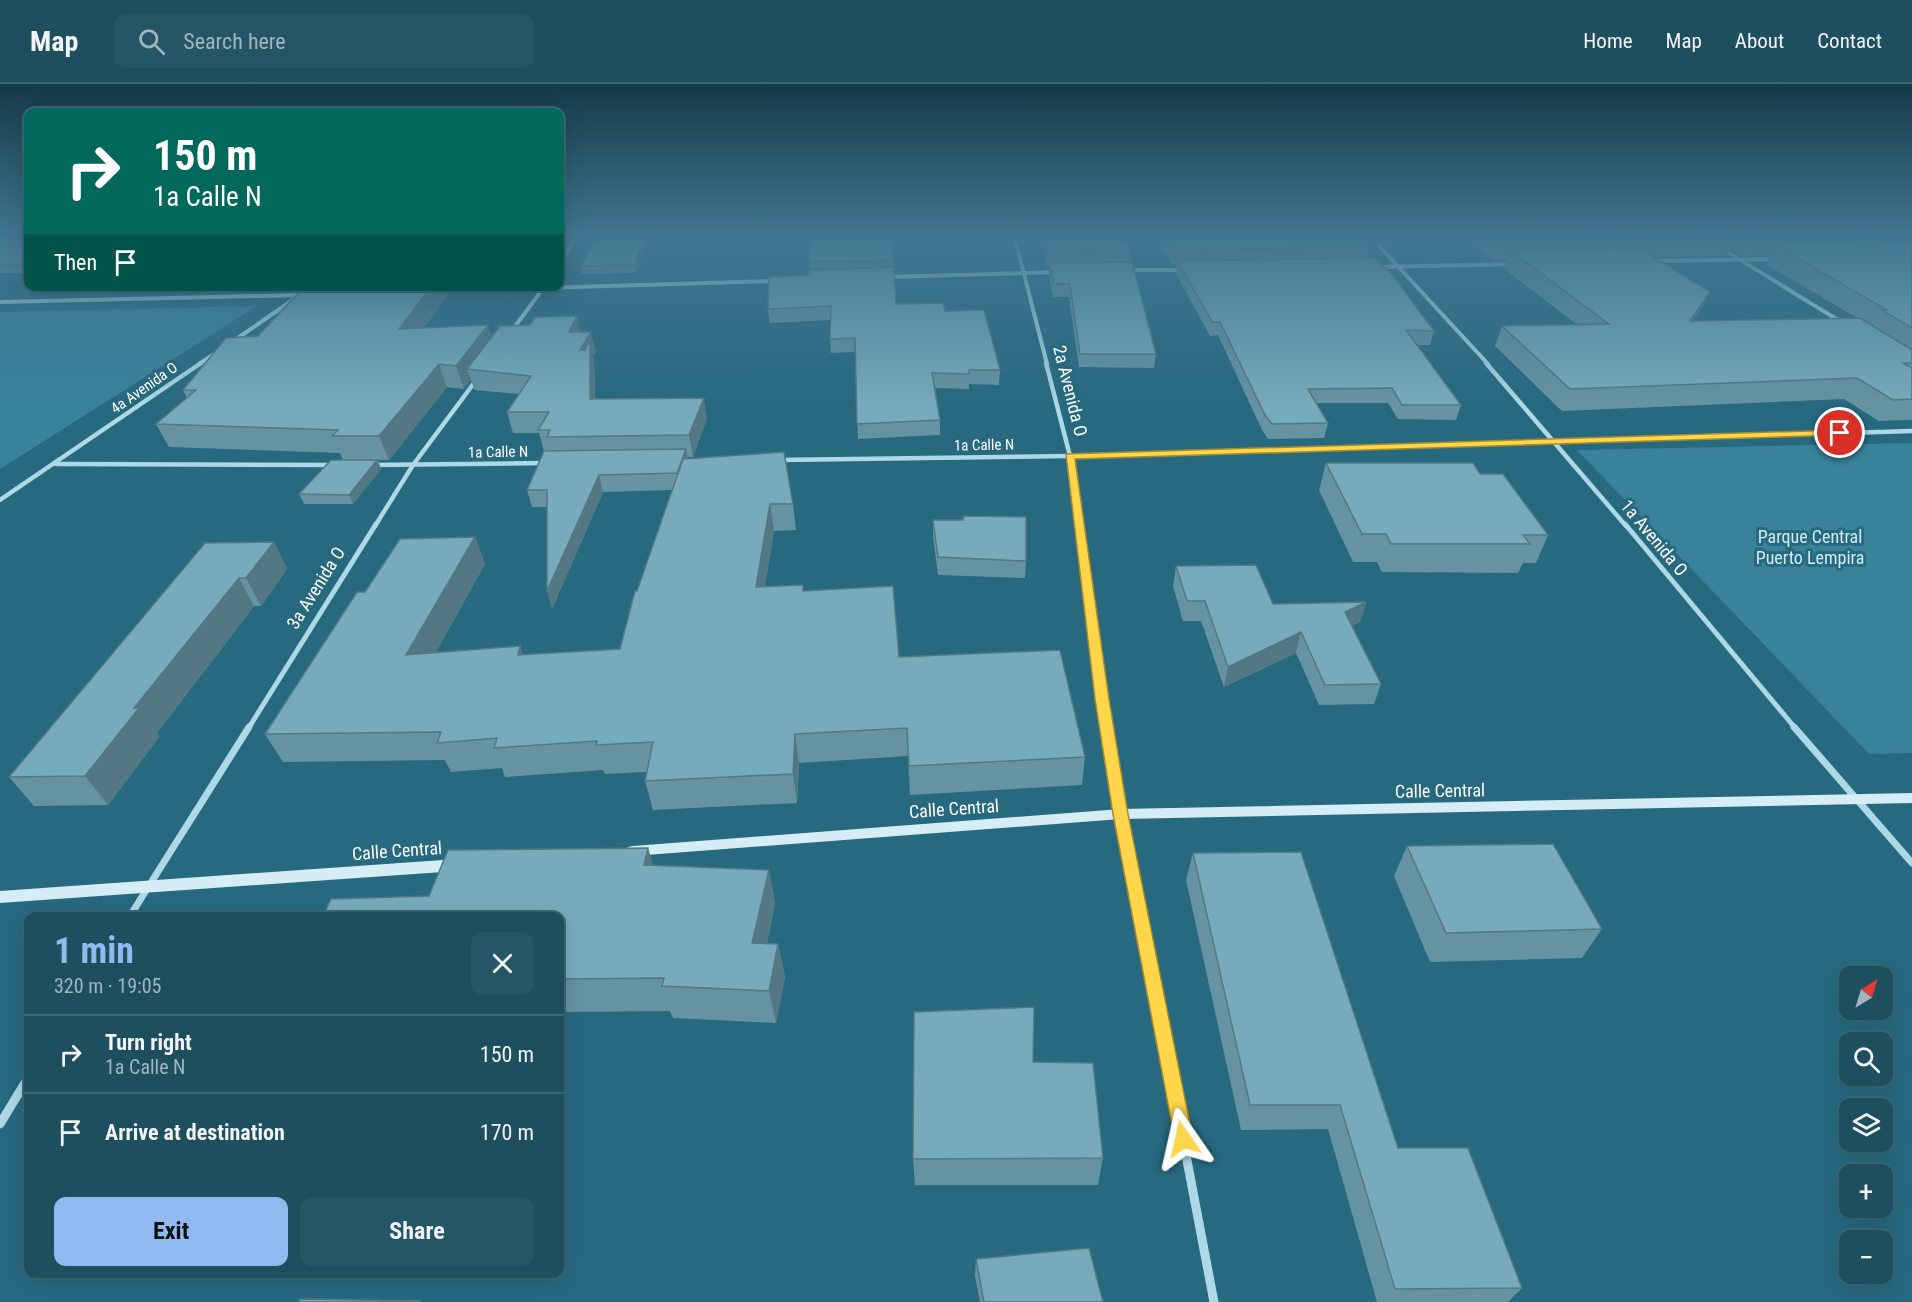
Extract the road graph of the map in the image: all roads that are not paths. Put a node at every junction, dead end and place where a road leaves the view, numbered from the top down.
1 (540, 292) edge
2 (1028, 292) edge
3 (1422, 292) edge
4 (1793, 292) edge
5 (312, 294) edge
6 (300, 295) junction
7 (0, 302) edge
8 (1848, 326) edge
9 (509, 335) edge
10 (482, 372) edge
11 (1912, 431) edge
12 (1555, 440) junction
13 (1070, 456) junction
14 (771, 460) edge
15 (556, 463) edge
16 (56, 464) junction
17 (342, 465) edge
18 (366, 465) edge
19 (413, 465) junction
20 (0, 500) edge
21 (1912, 798) edge
22 (1856, 801) junction
23 (1121, 814) junction
24 (622, 852) edge
25 (1912, 863) edge
26 (468, 864) edge
27 (148, 888) junction
28 (0, 897) edge
29 (133, 912) edge
30 (24, 1085) edge
31 (0, 1124) edge
32 (1214, 1302) edge

1 - 9 street
2 - 13 street, 2a Avenida O
3 - 12 street, 1a Avenida O
4 - 8 street
5 - 6 street
6 - 7 street
6 - 16 street, 4a Avenida O
10 - 19 street, 3a Avenida O
11 - 12 street, 1a Calle N
12 - 13 street, 1a Calle N
12 - 22 street, 1a Avenida O
13 - 14 street, 1a Calle N
13 - 23 street, 2a Avenida O
15 - 19 street, 1a Calle N
16 - 17 street
16 - 20 street, 4a Avenida O
18 - 19 street, 1a Calle N
19 - 27 street, 3a Avenida O
21 - 22 street, Calle Central
22 - 23 street, Calle Central
22 - 25 street, 1a Avenida O
23 - 24 street, Calle Central
23 - 32 street, 2a Avenida O
26 - 27 street, Calle Central
27 - 28 street, Calle Central
27 - 29 street, 3a Avenida O
30 - 31 street

